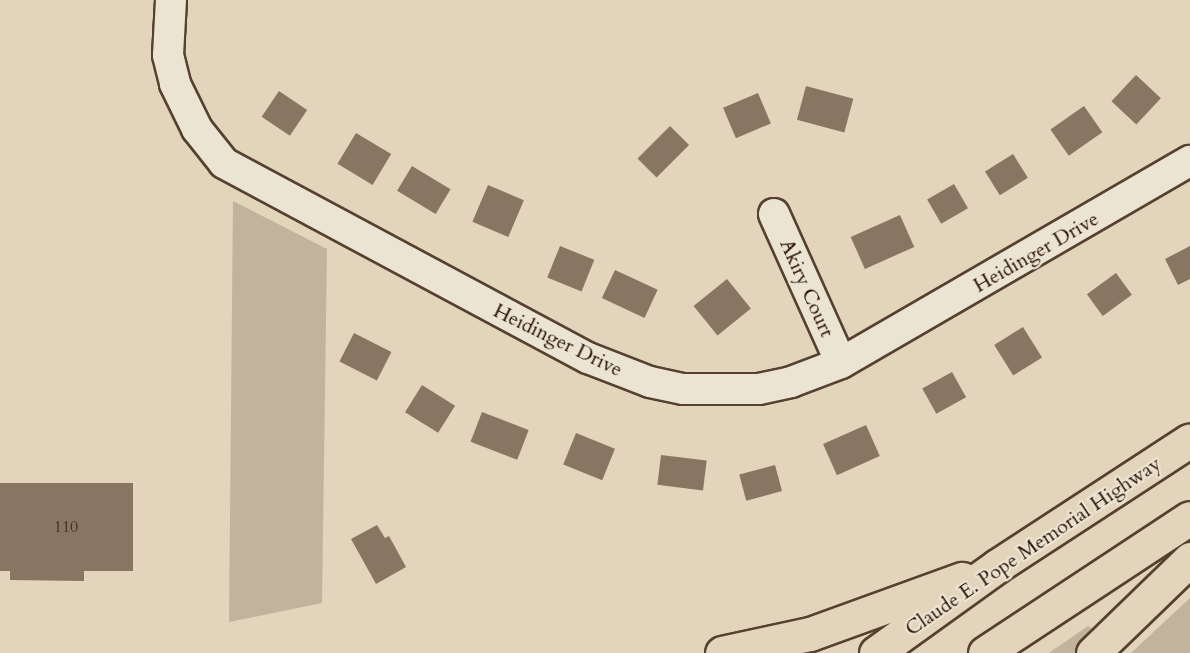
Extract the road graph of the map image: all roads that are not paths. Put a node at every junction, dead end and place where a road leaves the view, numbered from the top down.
1 (171, 0) edge
2 (1190, 161) edge
3 (774, 214) dead end
4 (841, 363) junction
5 (1190, 440) edge
6 (1190, 518) edge
7 (1190, 559) edge
8 (998, 566) junction
9 (722, 653) edge
10 (876, 653) edge
11 (985, 653) edge
12 (1093, 653) edge

1 - 4 street, Heidinger Drive
2 - 4 street, Heidinger Drive
3 - 4 street, Akiry Court
5 - 8 highway, Claude E. Pope Memorial Highway
6 - 11 highway
7 - 12 highway
8 - 9 highway
8 - 10 highway, Claude E. Pope Memorial Highway

